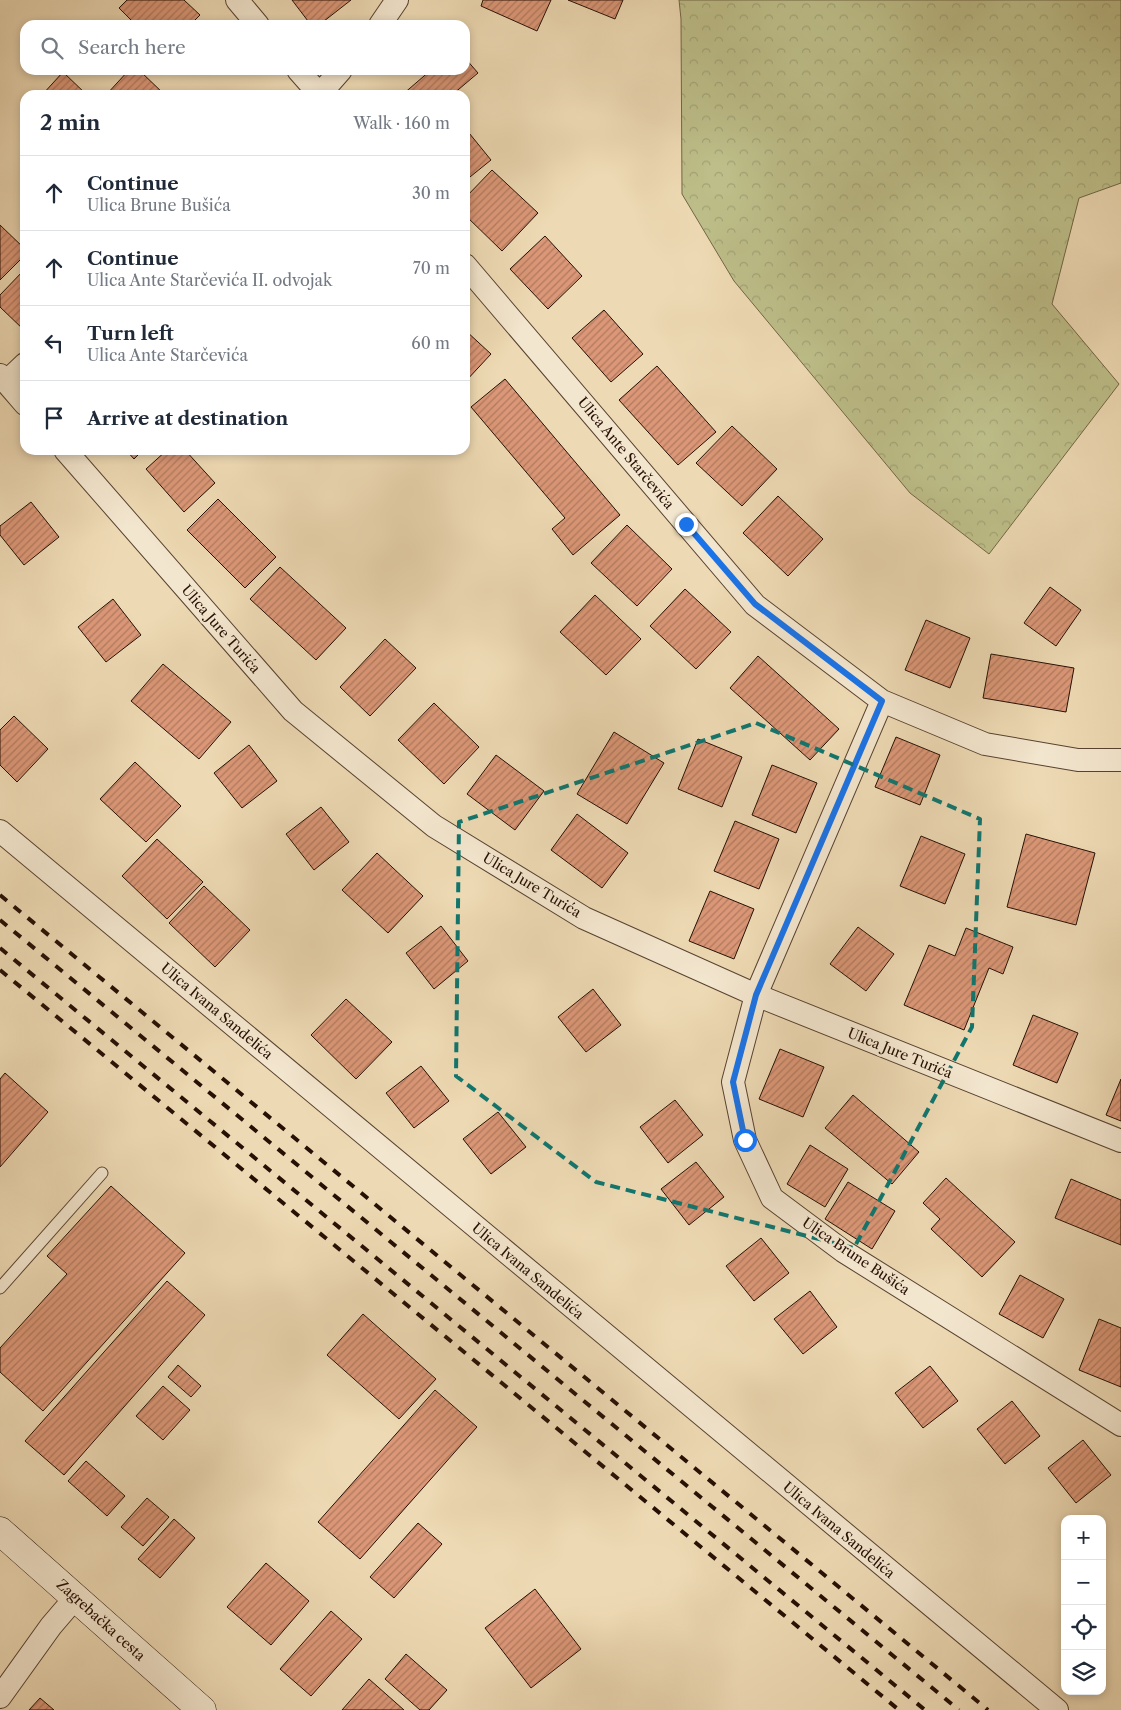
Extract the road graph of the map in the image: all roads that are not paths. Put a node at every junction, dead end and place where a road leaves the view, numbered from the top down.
1 (236, 0) edge
2 (396, 0) edge
3 (254, 20) edge
4 (383, 20) edge
5 (302, 75) edge
6 (337, 75) edge
7 (315, 90) edge
8 (323, 90) edge
9 (470, 271) edge
10 (20, 367) edge
11 (3, 378) edge
12 (20, 398) edge
13 (69, 455) edge
14 (882, 701) junction
15 (1121, 760) edge
16 (0, 831) edge
17 (756, 995) junction
18 (1121, 1141) edge
19 (102, 1173) dead end
20 (0, 1288) edge
21 (1121, 1426) edge
22 (0, 1531) edge
23 (75, 1598) junction
24 (0, 1697) edge
25 (202, 1710) edge
26 (1057, 1710) edge

1 - 3 street
2 - 4 street
5 - 7 street
6 - 8 street
9 - 14 street, Ulica Ante Starčevića
10 - 11 street
11 - 12 street
13 - 17 street, Ulica Jure Turića
14 - 15 street, Ulica Ante Starčevića
14 - 17 street, Ulica Brune Bušića
16 - 26 street, Ulica Ivana Sandelića
17 - 18 street, Ulica Jure Turića
17 - 21 street, Ulica Brune Bušića
19 - 20 lane
22 - 23 main road, Zagrebačka cesta
23 - 24 street
23 - 25 main road, Zagrebačka cesta

